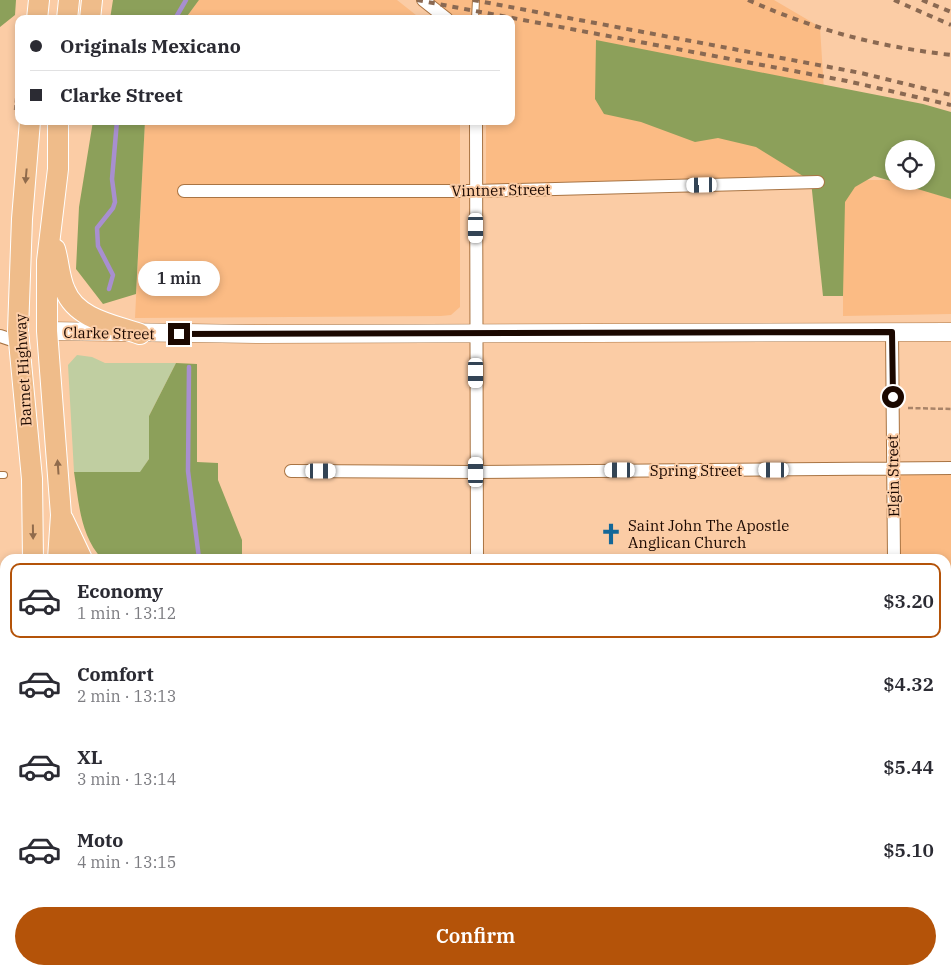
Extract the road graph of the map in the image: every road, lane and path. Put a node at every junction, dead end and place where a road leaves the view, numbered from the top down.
1 (39, 0) edge
2 (69, 0) edge
3 (92, 0) edge
4 (423, 0) edge
5 (476, 0) edge
6 (37, 15) edge
7 (67, 15) edge
8 (90, 15) edge
9 (443, 15) edge
10 (475, 15) edge
11 (30, 125) edge
12 (58, 125) edge
13 (71, 125) edge
14 (476, 125) edge
15 (58, 170) junction
16 (818, 182) dead end
17 (184, 191) dead end
18 (476, 191) junction
19 (51, 235) junction
20 (19, 311) junction
21 (46, 331) junction
22 (476, 332) junction
23 (892, 332) junction
24 (951, 332) edge
25 (140, 334) junction
26 (9, 339) edge
27 (908, 408) dead end
28 (951, 409) edge
29 (951, 468) edge
30 (894, 469) junction
31 (292, 471) dead end
32 (476, 472) junction
33 (61, 515) junction
34 (34, 554) edge
35 (58, 554) edge
36 (80, 554) edge
37 (477, 554) edge
38 (894, 554) edge

1 - 6 main road
2 - 7 main road
3 - 8 main road
4 - 9 street
5 - 10 lane
11 -> 20 main road, Barnet Highway
12 - 15 main road, Barnet Highway
13 - 15 main road, Barnet Highway
14 - 18 street
15 - 19 main road, Barnet Highway
16 - 18 street, Vintner Street
17 - 18 street, Vintner Street
18 - 22 street
19 - 21 main road, Barnet Highway
19 - 25 main road
20 - 21 main road
20 - 26 main road, Barnet Highway
21 - 25 main road, Clarke Street
33 -> 21 main road, Barnet Highway
22 - 23 main road, Clarke Street
22 - 25 main road, Clarke Street
22 - 32 street
23 - 24 main road, Clarke Street
23 - 30 street, Elgin Street
26 -> 34 main road, Barnet Highway
27 - 28 path
29 - 30 street, Spring Street
30 - 32 street, Spring Street
30 - 38 street, Elgin Street
31 - 32 street, Spring Street
32 - 37 street
33 - 35 main road, Barnet Highway
33 - 36 main road

